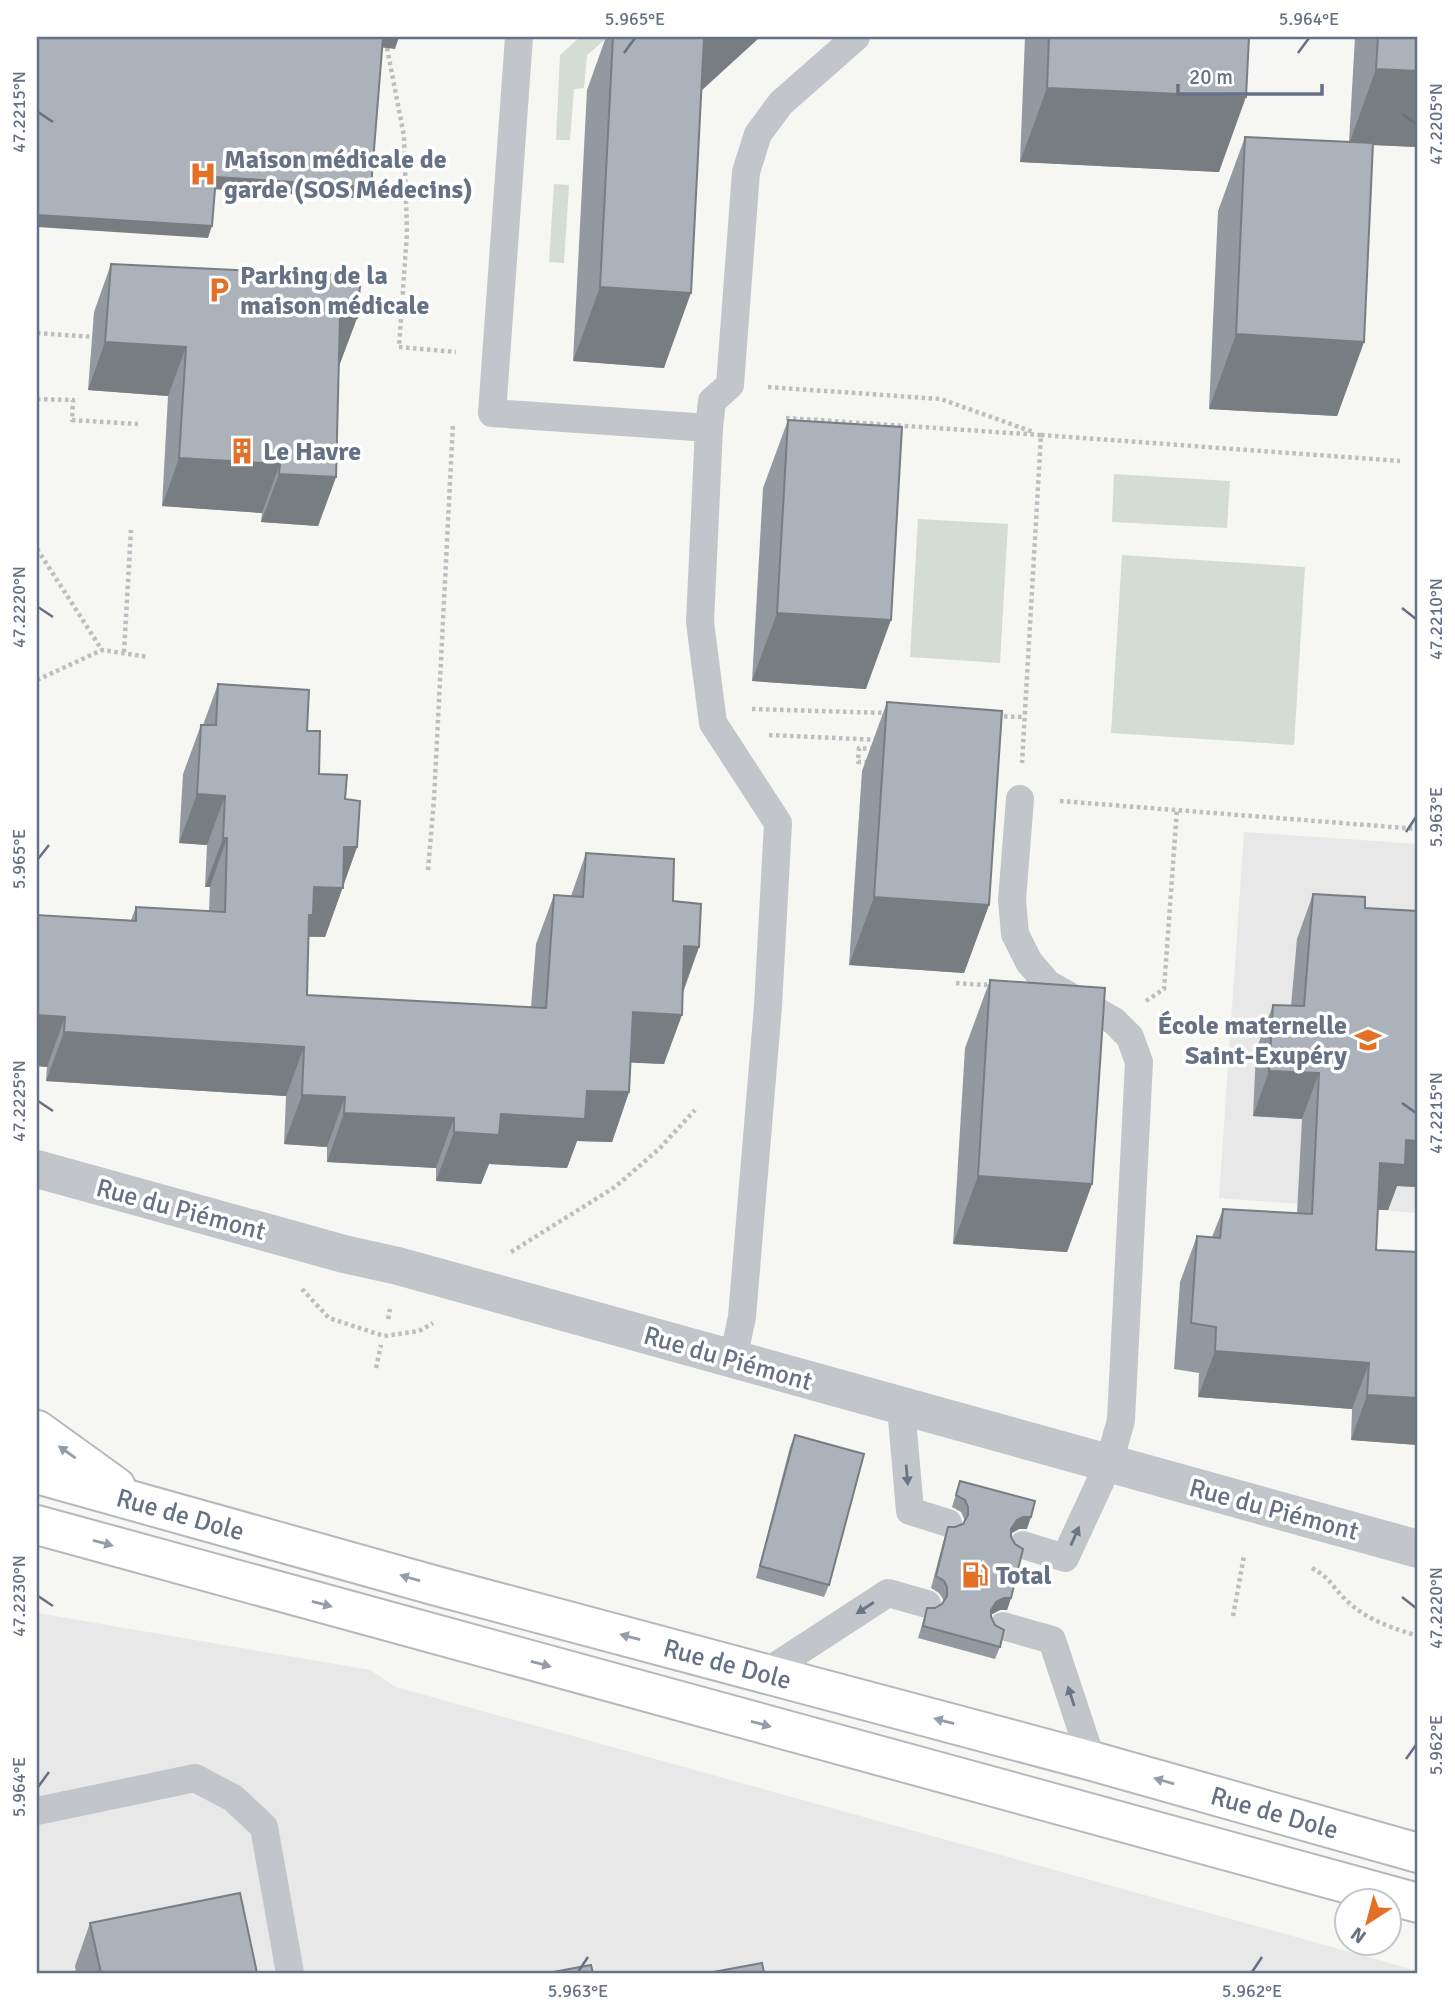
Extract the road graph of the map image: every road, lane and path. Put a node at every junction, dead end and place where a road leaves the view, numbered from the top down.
1 (519, 37) edge
2 (856, 37) edge
3 (387, 48) dead end
4 (338, 268) dead end
5 (337, 281) edge
6 (37, 333) edge
7 (104, 337) edge
8 (456, 365) dead end
9 (730, 385) junction
10 (37, 399) edge
11 (786, 418) edge
12 (453, 420) dead end
13 (138, 424) dead end
14 (709, 428) junction
15 (1041, 435) junction
16 (1400, 461) dead end
17 (131, 530) dead end
18 (37, 549) edge
19 (102, 650) junction
20 (124, 652) junction
21 (148, 657) dead end
22 (37, 680) edge
23 (742, 708) dead end
24 (890, 713) edge
25 (984, 716) edge
26 (1024, 717) junction
27 (765, 735) dead end
28 (884, 740) edge
29 (884, 750) edge
30 (871, 763) dead end
31 (1020, 799) junction
32 (1177, 809) junction
33 (1418, 829) edge
34 (428, 870) dead end
35 (1114, 1021) junction
36 (695, 1110) dead end
37 (37, 1169) edge
38 (510, 1253) dead end
39 (329, 1318) dead end
40 (384, 1336) dead end
41 (381, 1345) dead end
42 (733, 1359) junction
43 (376, 1368) dead end
44 (901, 1407) junction
45 (37, 1430) edge
46 (1109, 1463) junction
47 (37, 1474) edge
48 (138, 1502) junction
49 (948, 1522) dead end
50 (37, 1526) edge
51 (1023, 1545) edge
52 (1418, 1549) edge
53 (1244, 1556) dead end
54 (927, 1604) dead end
55 (1233, 1616) dead end
56 (1003, 1626) edge
57 (765, 1673) junction
58 (1092, 1761) junction
59 (37, 1811) edge
60 (1418, 1853) edge
61 (1418, 1903) edge
62 (290, 1973) edge

1 - 14 lane
2 - 9 lane
3 - 8 path
4 - 5 path
6 - 7 path
9 - 14 lane
9 - 15 path
10 - 13 path
11 - 15 path
12 - 34 path
14 - 42 lane
15 - 16 path
15 - 26 path
17 - 20 path
18 - 19 path
19 - 20 path
19 - 22 path
20 - 21 path
23 - 24 path
25 - 26 path
26 - 31 path
27 - 28 path
29 - 30 path
31 - 32 path
31 - 35 lane
32 - 33 path
32 - 35 path
35 - 46 lane
36 - 38 path
37 - 42 street, Rue du Piémont
39 - 40 path
41 - 43 path
42 - 44 street, Rue du Piémont
44 - 46 street, Rue du Piémont
44 -> 49 lane
48 -> 45 main road
51 -> 46 lane
46 - 52 street, Rue du Piémont
47 - 48 main road, Rue de Dole
57 -> 48 main road, Rue de Dole
50 -> 61 main road, Rue de Dole
53 - 55 path
54 -> 57 lane
58 -> 56 lane
58 -> 57 main road, Rue de Dole
60 -> 58 main road, Rue de Dole
59 - 62 lane

